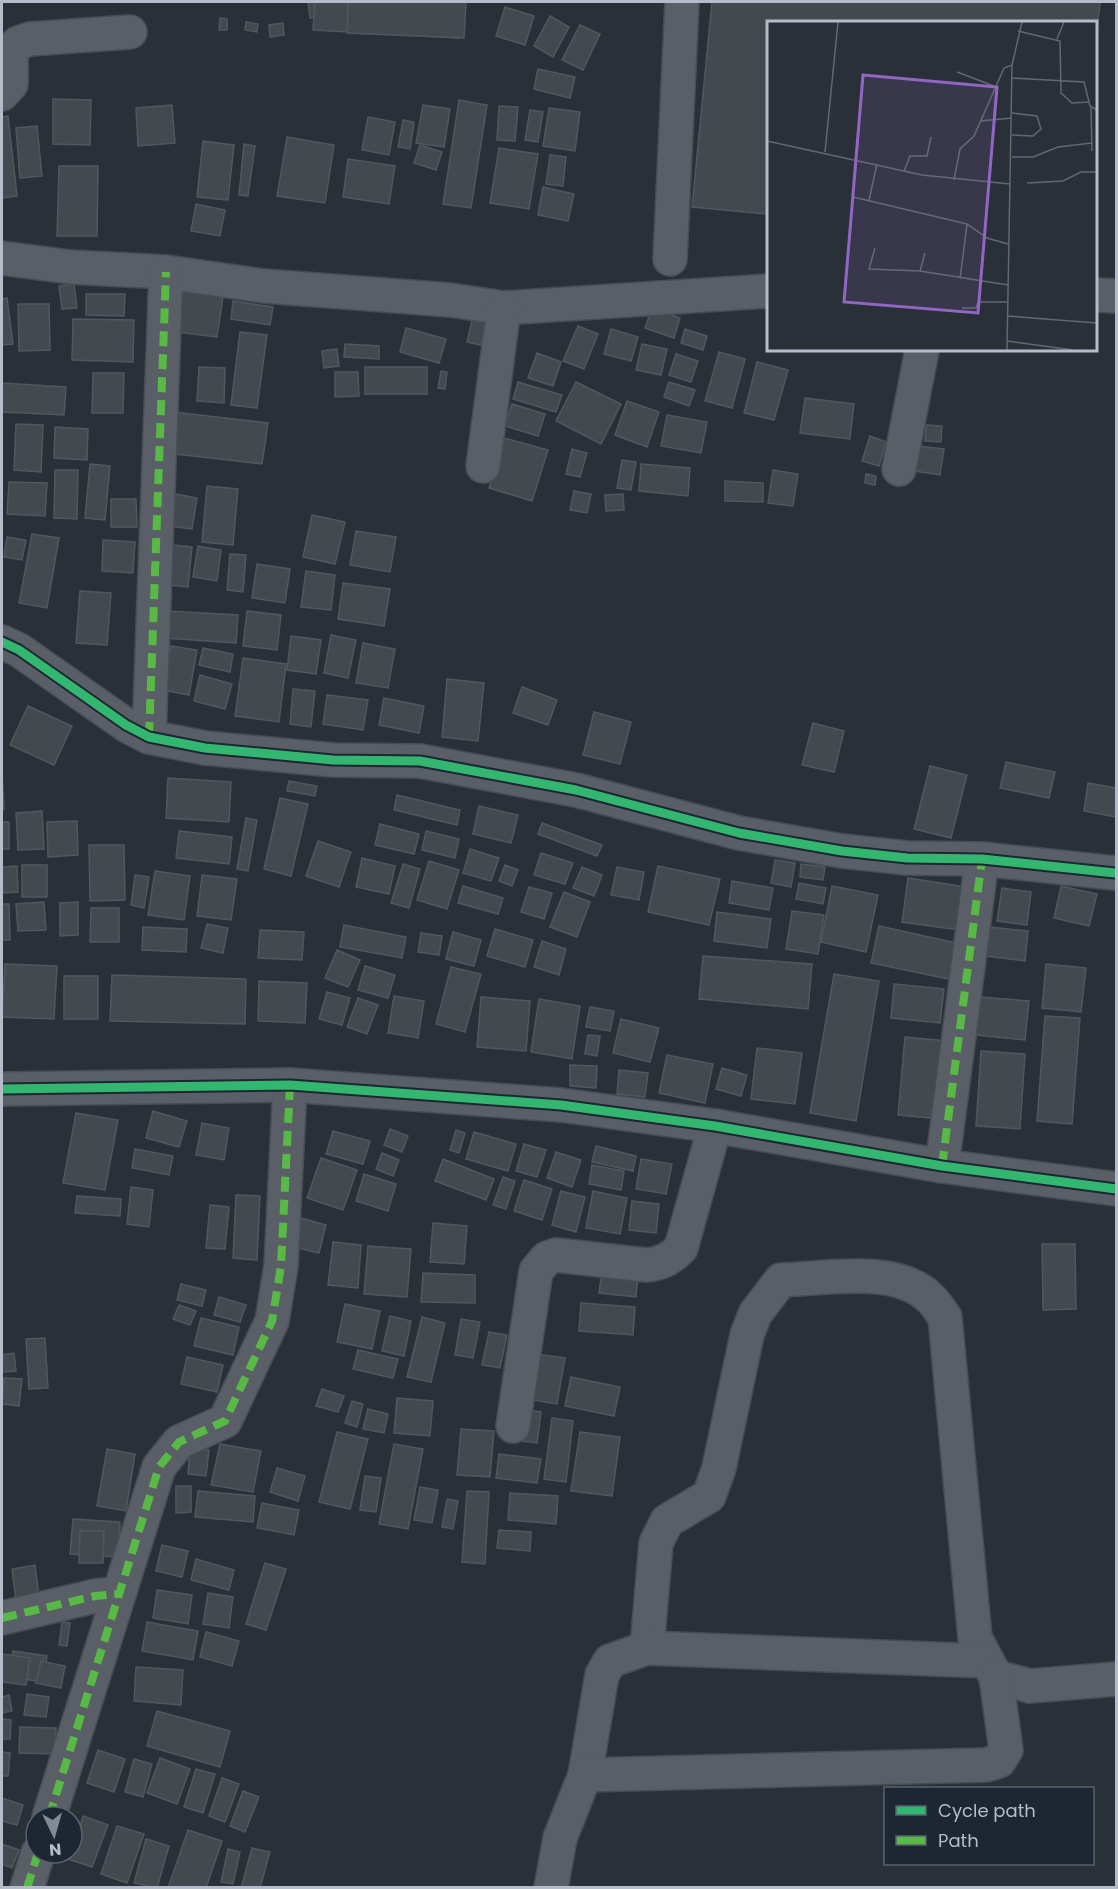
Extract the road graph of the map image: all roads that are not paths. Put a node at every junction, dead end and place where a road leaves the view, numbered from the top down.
1 (682, 2) edge
2 (130, 32) dead end
3 (2, 94) edge
4 (2, 258) edge
5 (670, 259) dead end
6 (166, 272) junction
7 (767, 291) edge
8 (1097, 295) edge
9 (1116, 296) edge
10 (504, 308) junction
11 (922, 351) edge
12 (483, 466) dead end
13 (899, 469) dead end
14 (2, 642) edge
15 (149, 737) junction
16 (982, 859) junction
17 (1114, 873) dead end
18 (290, 1085) junction
19 (2, 1089) edge
20 (715, 1126) junction
21 (942, 1166) junction
22 (1116, 1189) edge
23 (513, 1426) dead end
24 (118, 1594) junction
25 (2, 1618) edge
26 (647, 1648) junction
27 (991, 1669) junction
28 (1116, 1679) edge
29 (585, 1775) junction
30 (53, 1805) edge
31 (34, 1865) edge
32 (27, 1887) edge
33 (551, 1887) edge

1 - 5 street
2 - 3 street
4 - 6 street
6 - 10 street
6 - 15 street
7 - 10 street
8 - 9 street
10 - 12 street
11 - 13 street
14 - 15 street
15 - 16 street
16 - 17 street
16 - 21 street
18 - 19 street
18 - 20 street
18 - 24 street
20 - 21 street
20 - 23 street
21 - 22 street
24 - 25 street
24 - 30 street
26 - 27 street
26 - 27 street
26 - 29 street
27 - 28 street
27 - 29 street
29 - 33 street
31 - 32 street

